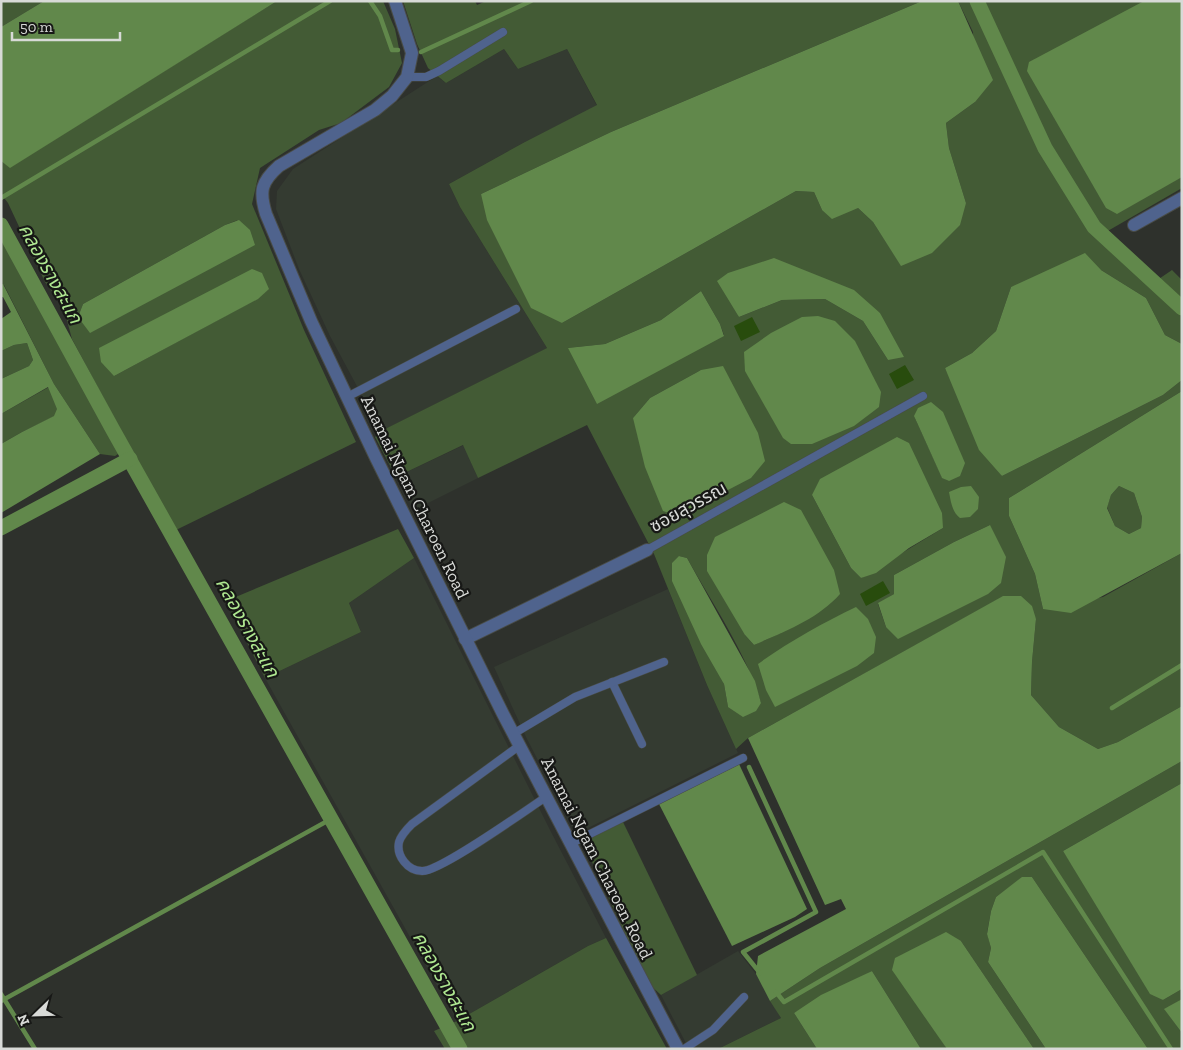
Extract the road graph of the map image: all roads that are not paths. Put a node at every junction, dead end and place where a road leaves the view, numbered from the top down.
1 (395, 1) edge
2 (503, 32) dead end
3 (407, 77) junction
4 (1182, 198) edge
5 (1134, 225) dead end
6 (516, 309) dead end
7 (923, 396) dead end
8 (347, 397) junction
9 (647, 550) joint
10 (465, 639) junction
11 (664, 662) dead end
12 (612, 682) junction
13 (513, 734) junction
14 (642, 744) dead end
15 (519, 746) junction
16 (743, 758) dead end
17 (546, 797) junction
18 (570, 844) junction
19 (744, 997) dead end
20 (678, 1049) edge
21 (684, 1049) edge

1 - 3 street, Anamai Ngam Charoen Road
2 - 3 lane
3 - 8 street, Anamai Ngam Charoen Road
4 - 5 street
6 - 8 lane
7 - 9 lane, ซอยสุวรรณ
8 - 10 street, Anamai Ngam Charoen Road
9 - 10 street, ซอยสุวรรณ
10 - 13 street, Anamai Ngam Charoen Road
11 - 12 lane
12 - 13 lane
12 - 14 lane
13 - 15 street, Anamai Ngam Charoen Road
15 - 17 street, Anamai Ngam Charoen Road
15 - 17 lane
16 - 18 lane
17 - 18 street, Anamai Ngam Charoen Road
18 - 20 street, Anamai Ngam Charoen Road
19 - 21 lane

